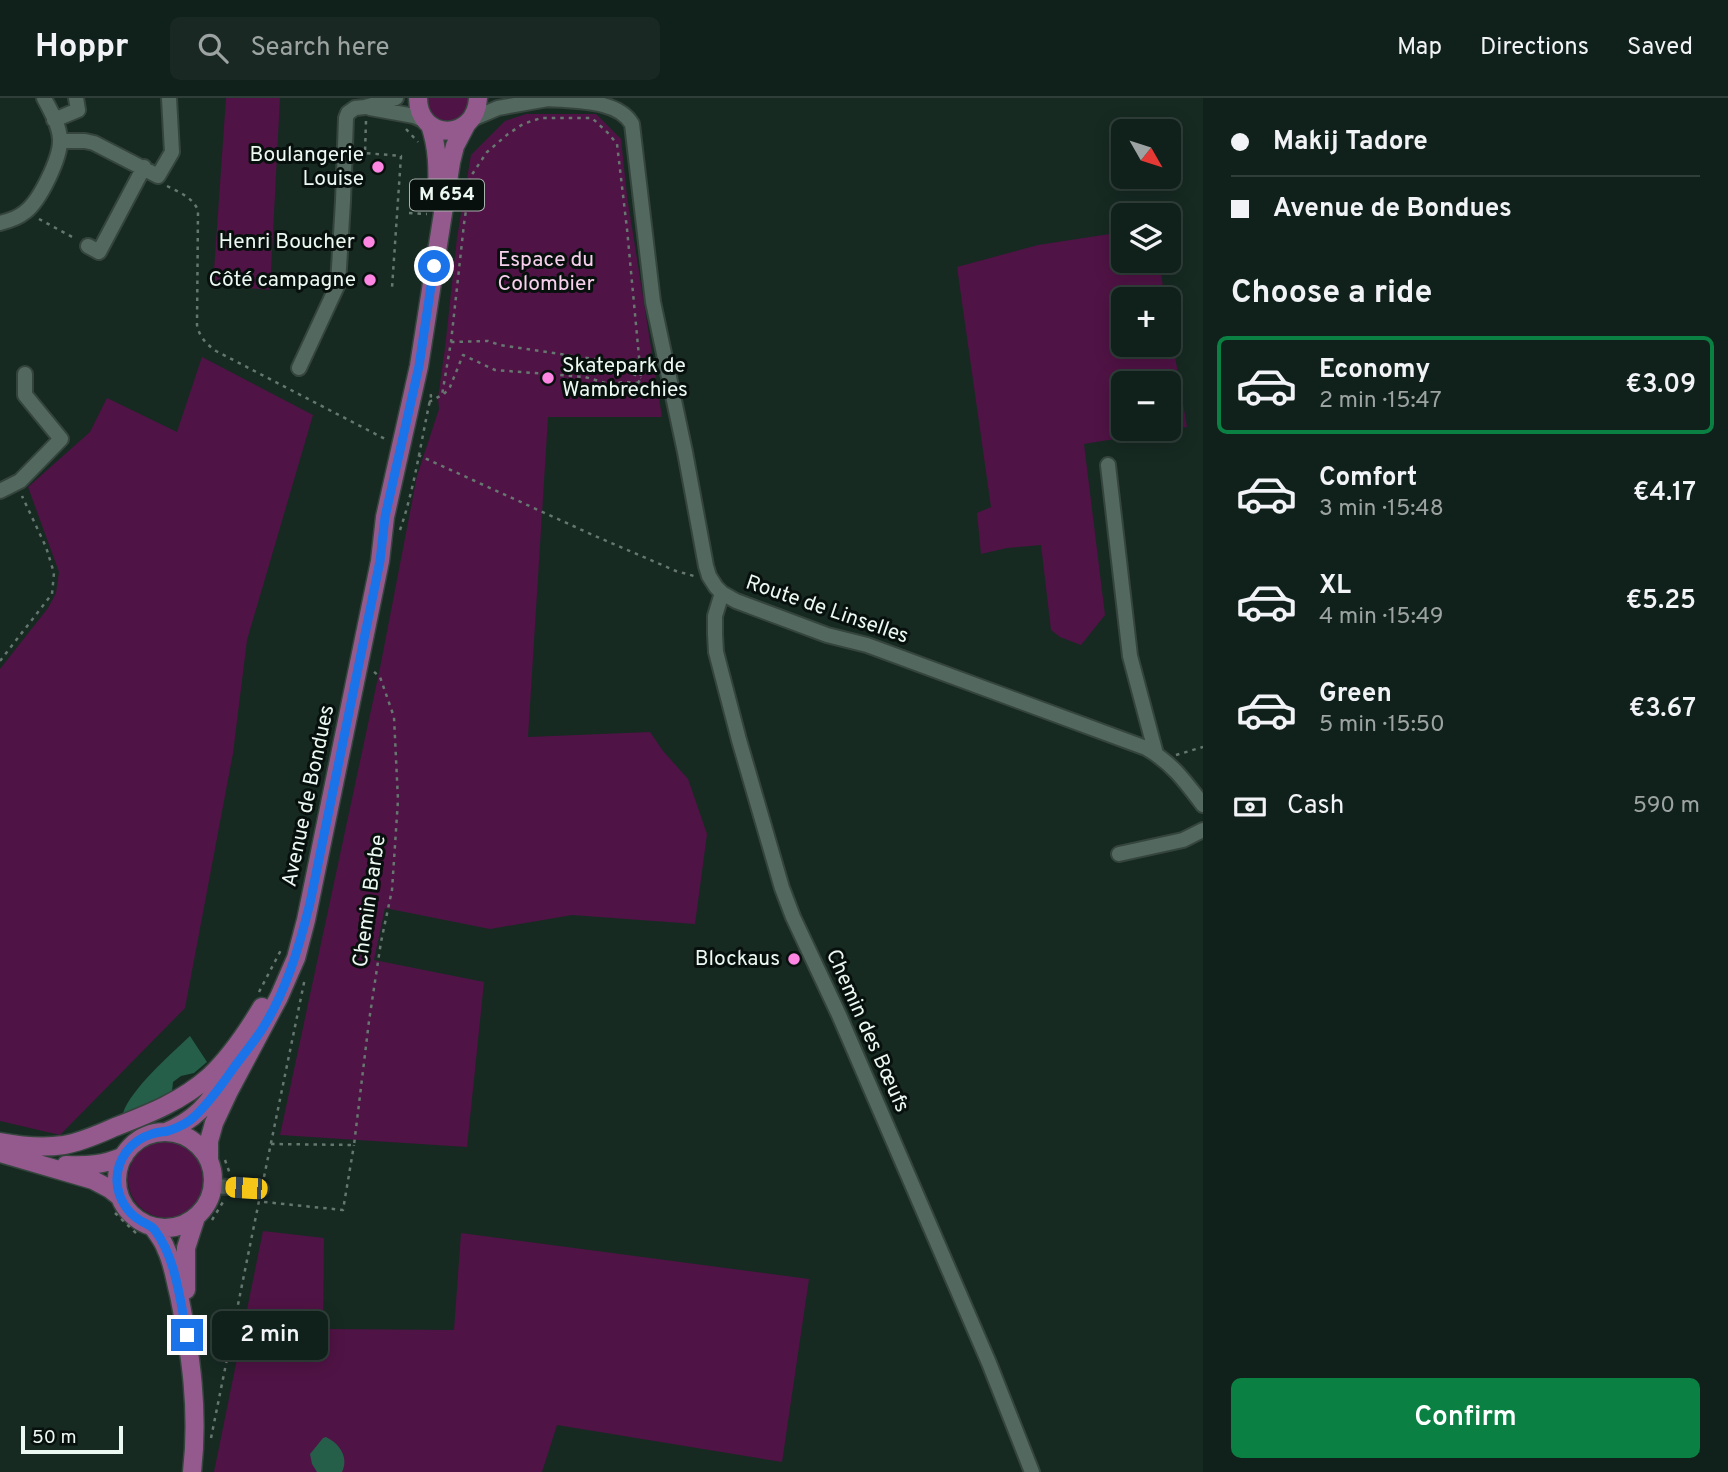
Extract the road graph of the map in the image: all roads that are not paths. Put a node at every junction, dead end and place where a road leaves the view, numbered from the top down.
1 (44, 98) edge
2 (76, 98) edge
3 (169, 98) edge
4 (396, 98) edge
5 (418, 98) edge
6 (478, 98) edge
7 (544, 99) edge
8 (358, 105) edge
9 (54, 120) junction
10 (469, 122) junction
11 (428, 123) junction
12 (60, 141) junction
13 (144, 167) junction
14 (0, 223) edge
15 (88, 246) road end
16 (434, 266) junction
17 (299, 368) dead end
18 (25, 374) dead end
19 (1108, 465) dead end
20 (0, 491) edge
21 (722, 593) junction
22 (1161, 757) junction
23 (1203, 805) edge
24 (1203, 830) edge
25 (1119, 854) dead end
26 (302, 934) junction
27 (260, 1033) junction
28 (166, 1132) junction
29 (0, 1142) edge
30 (0, 1153) edge
31 (124, 1156) junction
32 (209, 1159) junction
33 (33, 1161) junction
34 (213, 1186) junction
35 (260, 1195) road end
36 (120, 1197) junction
37 (196, 1217) junction
38 (152, 1226) junction
39 (187, 1335) junction
40 (192, 1472) edge
41 (1032, 1472) edge

1 - 9 street
2 - 9 street
3 - 13 street
4 - 8 street
5 - 11 main road, Avenue de Bondues
6 - 10 main road, Avenue de Bondues
7 - 10 street, Route de Linselles
7 - 21 street, Route de Linselles
8 - 11 street
8 - 17 street
9 - 12 street
10 - 11 main road
10 - 16 main road, Avenue de Bondues / M 654
11 - 16 main road, Avenue de Bondues / M 654
12 - 13 street
12 - 14 street
13 - 15 street
16 - 26 main road, Avenue de Bondues / M 654
18 - 20 street
19 - 22 street
21 - 22 street, Route de Linselles
21 - 41 street, Chemin des Bœufs
22 - 23 street, Route de Linselles
24 - 25 street
26 - 27 main road, Avenue de Bondues / M 654
26 - 29 main road
27 - 28 main road, Avenue de Bondues / M 654
27 - 32 main road, Avenue de Bondues / M 654
28 - 31 main road
28 - 32 main road
30 - 33 main road
31 - 33 main road
31 - 36 main road
32 - 34 main road
33 - 36 main road
34 - 35 street
34 - 37 main road
36 - 38 main road
37 - 38 main road
37 - 39 main road
38 - 39 main road
39 - 40 main road

